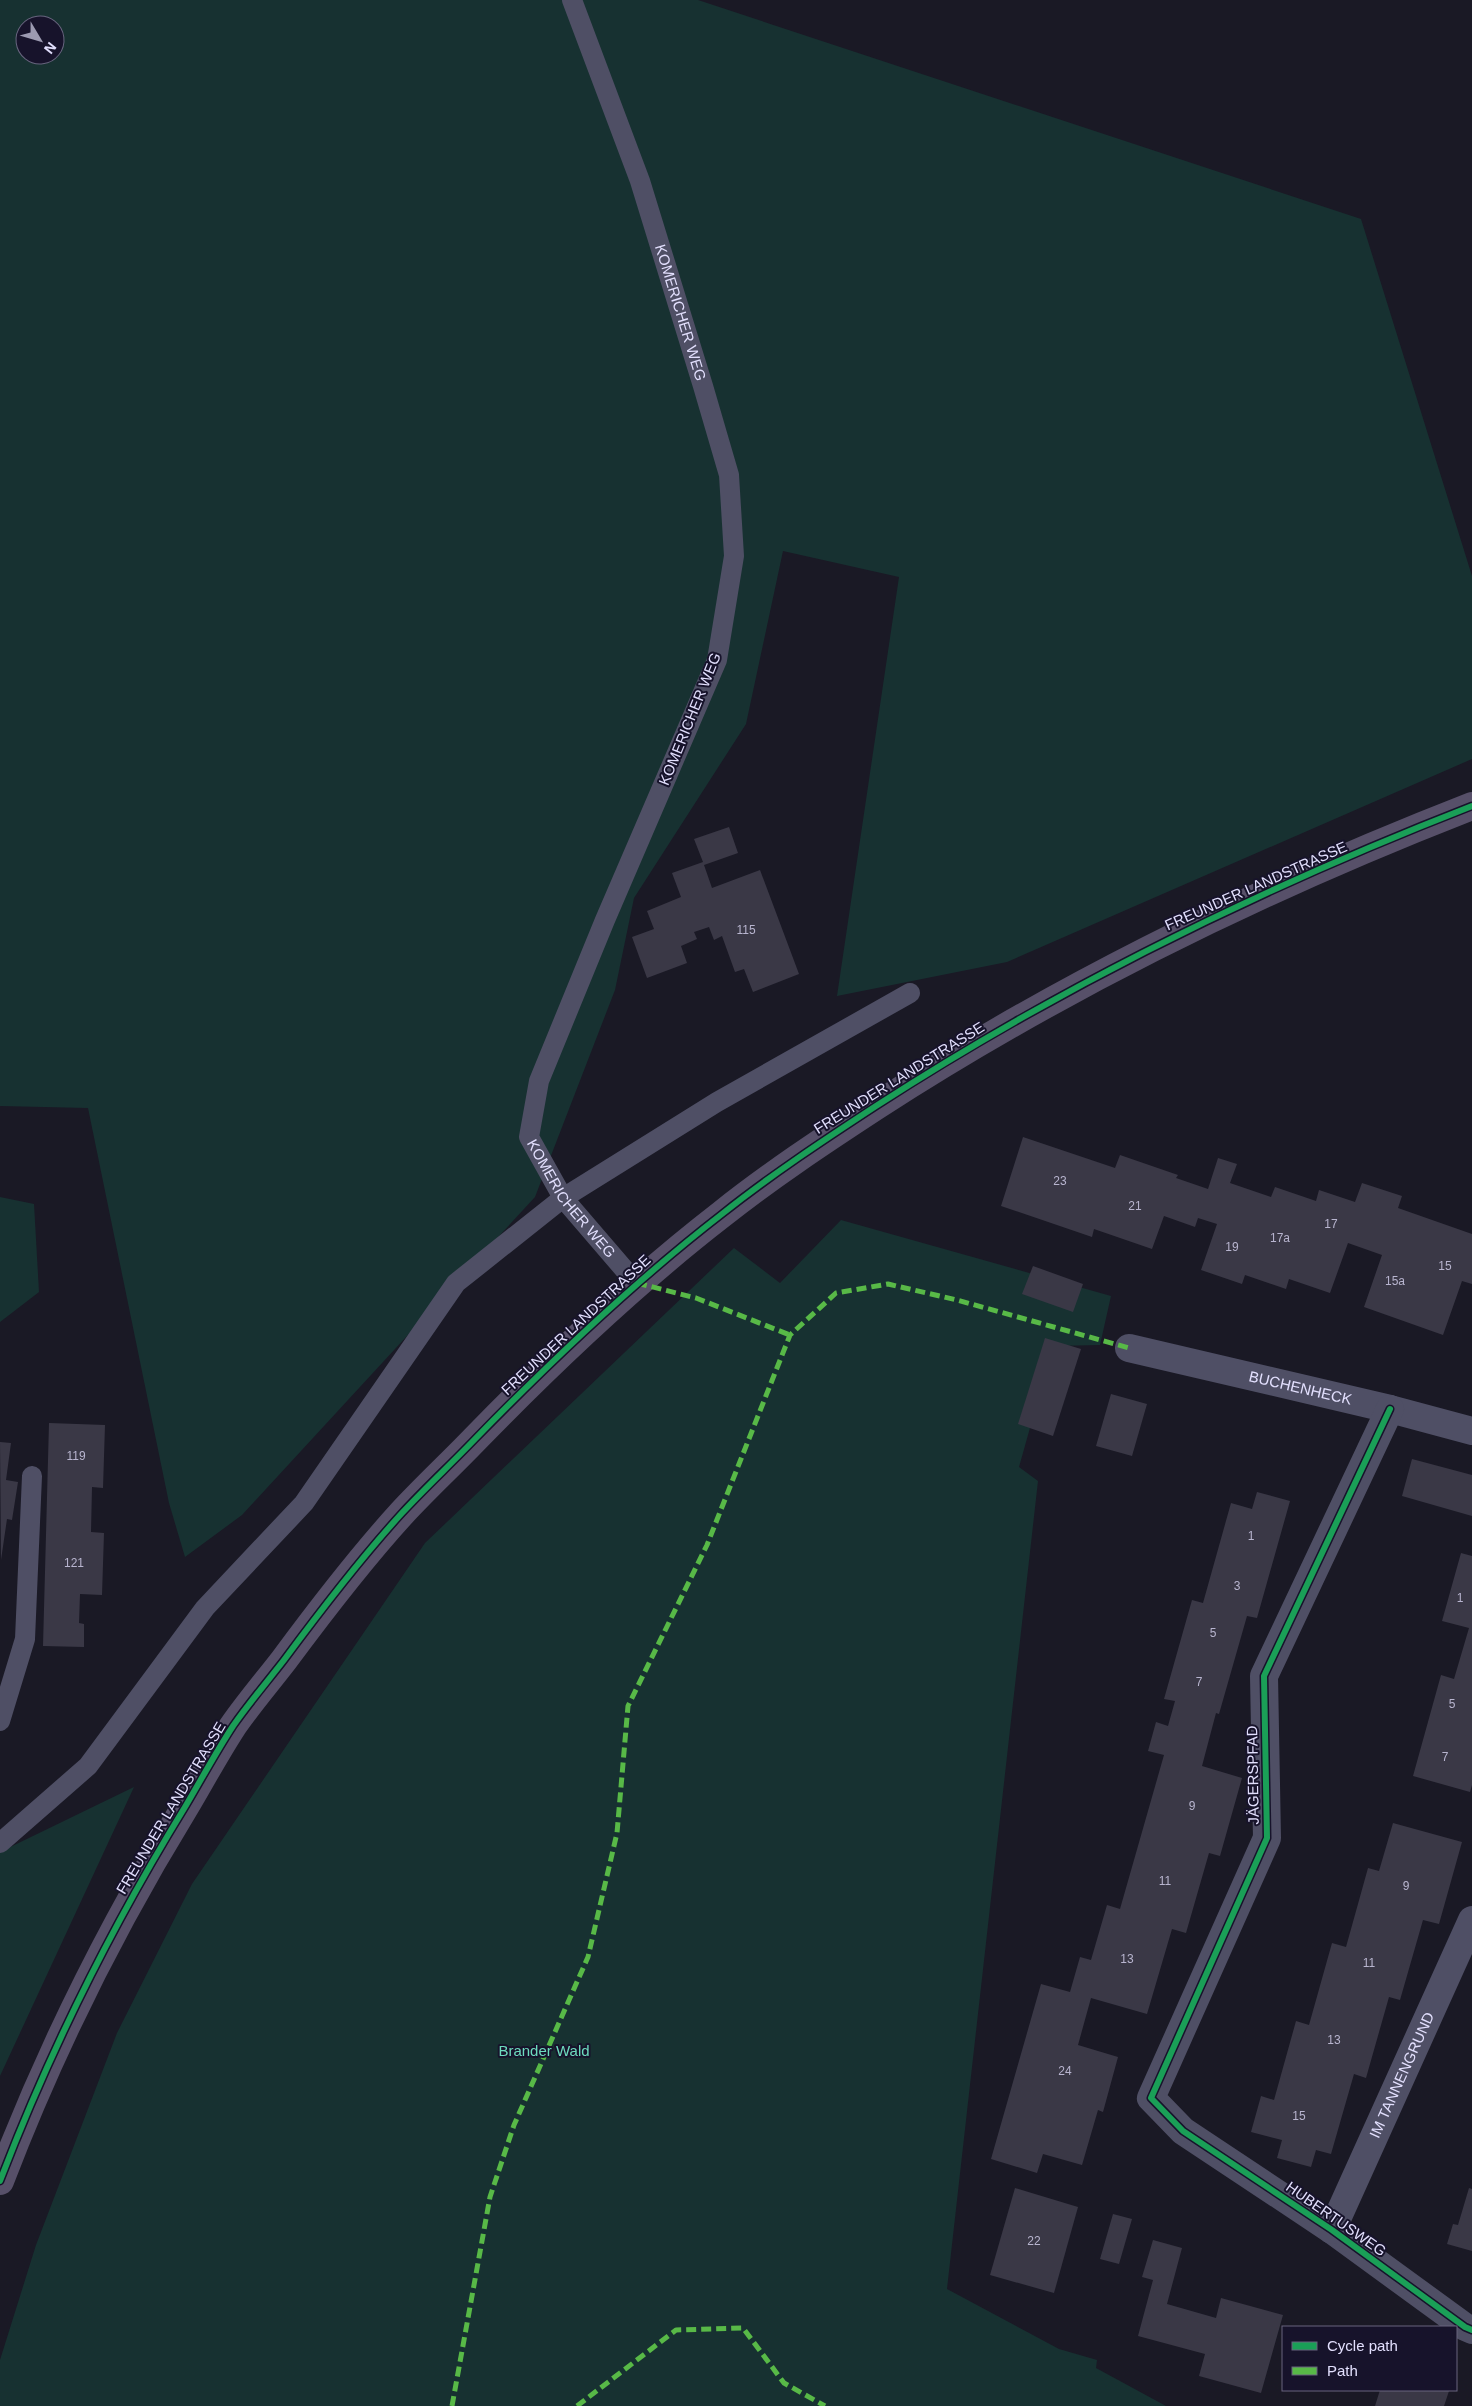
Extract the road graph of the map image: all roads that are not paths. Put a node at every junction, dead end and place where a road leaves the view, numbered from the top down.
1 (572, 0) edge
2 (1472, 806) edge
3 (910, 993) dead end
4 (563, 1198) junction
5 (636, 1283) junction
6 (1130, 1348) dead end
7 (1390, 1409) junction
8 (1472, 1432) edge
9 (32, 1476) dead end
10 (0, 1721) edge
11 (0, 1843) edge
12 (1472, 1920) edge
13 (1183, 2131) joint
14 (0, 2181) edge
15 (1332, 2230) junction
16 (1472, 2330) edge

1 - 4 lane, KOMERICHER WEG
2 - 5 main road, FREUNDER LANDSTRASSE
3 - 4 lane
4 - 5 lane, KOMERICHER WEG
4 - 11 lane
5 - 14 main road, FREUNDER LANDSTRASSE
6 - 7 street, BUCHENHECK
7 - 8 street, BUCHENHECK
7 - 13 street, JÄGERSPFAD
9 - 10 lane
12 - 15 street, IM TANNENGRUND
13 - 15 street, HUBERTUSWEG
15 - 16 street, HUBERTUSWEG

